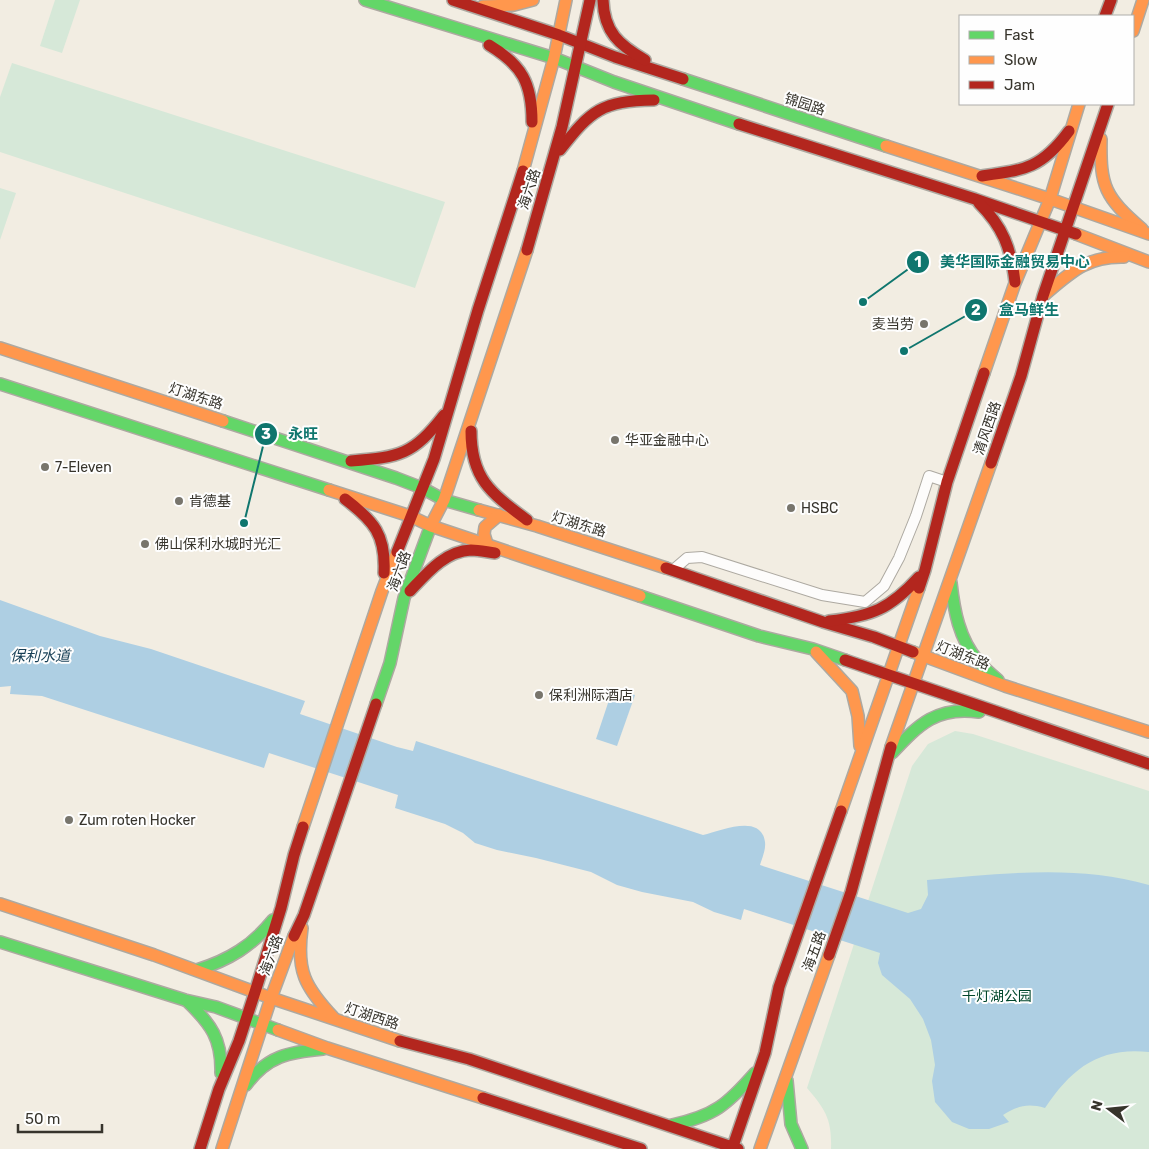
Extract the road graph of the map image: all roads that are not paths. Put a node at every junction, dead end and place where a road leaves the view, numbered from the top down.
1 (366, 0) edge
2 (453, 0) edge
3 (534, 0) edge
4 (566, 0) edge
5 (590, 0) edge
6 (603, 0) edge
7 (1111, 0) edge
8 (1143, 0) edge
9 (473, 6) junction
10 (1105, 15) edge
11 (1134, 28) edge
12 (466, 32) junction
13 (559, 35) junction
14 (582, 45) junction
15 (554, 58) junction
16 (577, 68) junction
17 (673, 76) junction
18 (665, 100) junction
19 (1079, 105) edge
20 (1108, 105) edge
21 (1074, 124) junction
22 (1100, 127) junction
23 (531, 143) junction
24 (556, 156) junction
25 (978, 176) junction
26 (975, 199) junction
27 (1050, 200) junction
28 (1073, 208) junction
29 (1040, 222) junction
30 (1065, 230) junction
31 (1148, 234) edge
32 (1143, 260) edge
33 (1015, 283) junction
34 (1043, 296) junction
35 (0, 348) edge
36 (0, 384) edge
37 (450, 408) junction
38 (473, 414) junction
39 (345, 461) junction
40 (947, 482) junction
41 (422, 488) junction
42 (336, 492) junction
43 (444, 500) junction
44 (499, 515) junction
45 (410, 516) junction
46 (431, 526) junction
47 (537, 526) junction
48 (487, 544) junction
49 (526, 558) junction
50 (674, 570) junction
51 (925, 570) junction
52 (950, 580) junction
53 (382, 591) junction
54 (404, 598) junction
55 (823, 622) junction
56 (899, 647) junction
57 (813, 649) junction
58 (924, 656) junction
59 (887, 675) junction
60 (913, 684) junction
61 (1005, 686) junction
62 (996, 712) junction
63 (1149, 732) edge
64 (860, 753) junction
65 (886, 760) junction
66 (1149, 764) edge
67 (0, 904) edge
68 (281, 908) junction
69 (304, 915) junction
70 (0, 942) edge
71 (197, 970) junction
72 (255, 992) junction
73 (272, 998) junction
74 (185, 1000) junction
75 (246, 1018) junction
76 (336, 1020) junction
77 (263, 1024) junction
78 (327, 1048) junction
79 (761, 1066) junction
80 (787, 1072) junction
81 (219, 1089) junction
82 (238, 1097) junction
83 (670, 1125) junction
84 (734, 1148) edge
85 (200, 1149) edge
86 (222, 1149) edge
87 (641, 1149) edge
88 (760, 1149) edge
89 (802, 1149) edge

1 - 12 main road
2 - 9 main road, 锦园路
3 - 9 main road
4 - 13 main road, 海六路
5 - 14 main road, 海六路
6 - 17 main road
7 - 10 main road
8 - 11 main road
9 - 13 main road, 锦园路
12 - 15 main road
12 - 23 main road
13 - 14 main road, 锦园路
13 - 15 main road, 海六路
14 - 16 main road, 海六路
14 - 17 main road, 锦园路
15 - 16 main road
15 - 23 main road, 海六路
16 - 18 main road
16 - 24 main road, 海六路
17 - 25 main road, 锦园路
18 - 24 main road
18 - 26 main road
19 - 21 main road, 清风西路
20 - 22 main road, 清风西路
21 - 25 main road
21 - 27 main road, 清风西路
22 - 28 main road, 清风西路
22 - 31 main road
23 - 37 main road, 海六路
24 - 38 main road, 海六路
25 - 27 main road, 锦园路
26 - 29 main road
26 - 33 main road
27 - 28 main road, 锦园路
27 - 29 main road, 清风西路
28 - 30 main road, 清风西路
28 - 31 main road, 锦园路
29 - 30 main road
29 - 33 main road, 清风西路
30 - 32 main road
30 - 34 main road, 清风西路
32 - 34 main road
33 - 40 main road, 清风西路
34 - 52 main road, 清风西路
35 - 39 main road, 灯湖东路
36 - 42 main road
37 - 39 main road
37 - 41 main road, 海六路
38 - 43 main road, 海六路
38 - 47 main road
39 - 41 main road, 灯湖东路
40 - 50 street
40 - 51 main road, 清风西路
41 - 43 main road, 灯湖东路
41 - 45 main road, 海六路
42 - 45 main road
42 - 53 main road
43 - 44 main road, 灯湖东路
43 - 46 main road, 海六路
44 - 47 main road, 灯湖东路
44 - 48 main road
45 - 46 main road
45 - 53 main road, 海六路
46 - 48 main road
46 - 54 main road, 海六路
47 - 50 main road, 灯湖东路
48 - 49 main road
49 - 54 main road
49 - 57 main road
50 - 55 main road, 灯湖东路
51 - 55 main road
51 - 56 main road, 清风西路
52 - 58 main road, 清风西路
52 - 61 main road
53 - 68 main road, 海六路
54 - 69 main road, 海六路
55 - 56 main road, 灯湖东路
56 - 58 main road, 灯湖东路
56 - 59 main road, 清风西路
57 - 59 main road
57 - 64 main road
58 - 60 main road, 清风西路
58 - 61 main road, 灯湖东路
59 - 60 main road
59 - 64 main road, 清风西路
60 - 62 main road
60 - 65 main road, 清风西路
61 - 63 main road, 灯湖东路
62 - 65 main road
62 - 66 main road
64 - 79 main road, 清风西路
65 - 80 main road, 海五路
67 - 71 main road, 灯湖西路
68 - 71 main road
68 - 72 main road, 海六路
69 - 73 main road, 海六路
69 - 76 main road
70 - 74 main road
71 - 72 main road, 灯湖西路
72 - 73 main road, 灯湖西路
72 - 75 main road, 海六路
73 - 76 main road, 灯湖西路
73 - 77 main road, 海六路
74 - 75 main road
74 - 81 main road
75 - 77 main road
75 - 81 main road, 海六路
76 - 83 main road, 灯湖西路
77 - 78 main road
77 - 82 main road, 海六路
78 - 82 main road
78 - 87 main road
79 - 83 main road
79 - 84 main road, 清风西路
80 - 88 main road, 海五路
80 - 89 main road
81 - 85 main road, 海六路
82 - 86 main road, 海六路
83 - 84 main road, 灯湖西路

